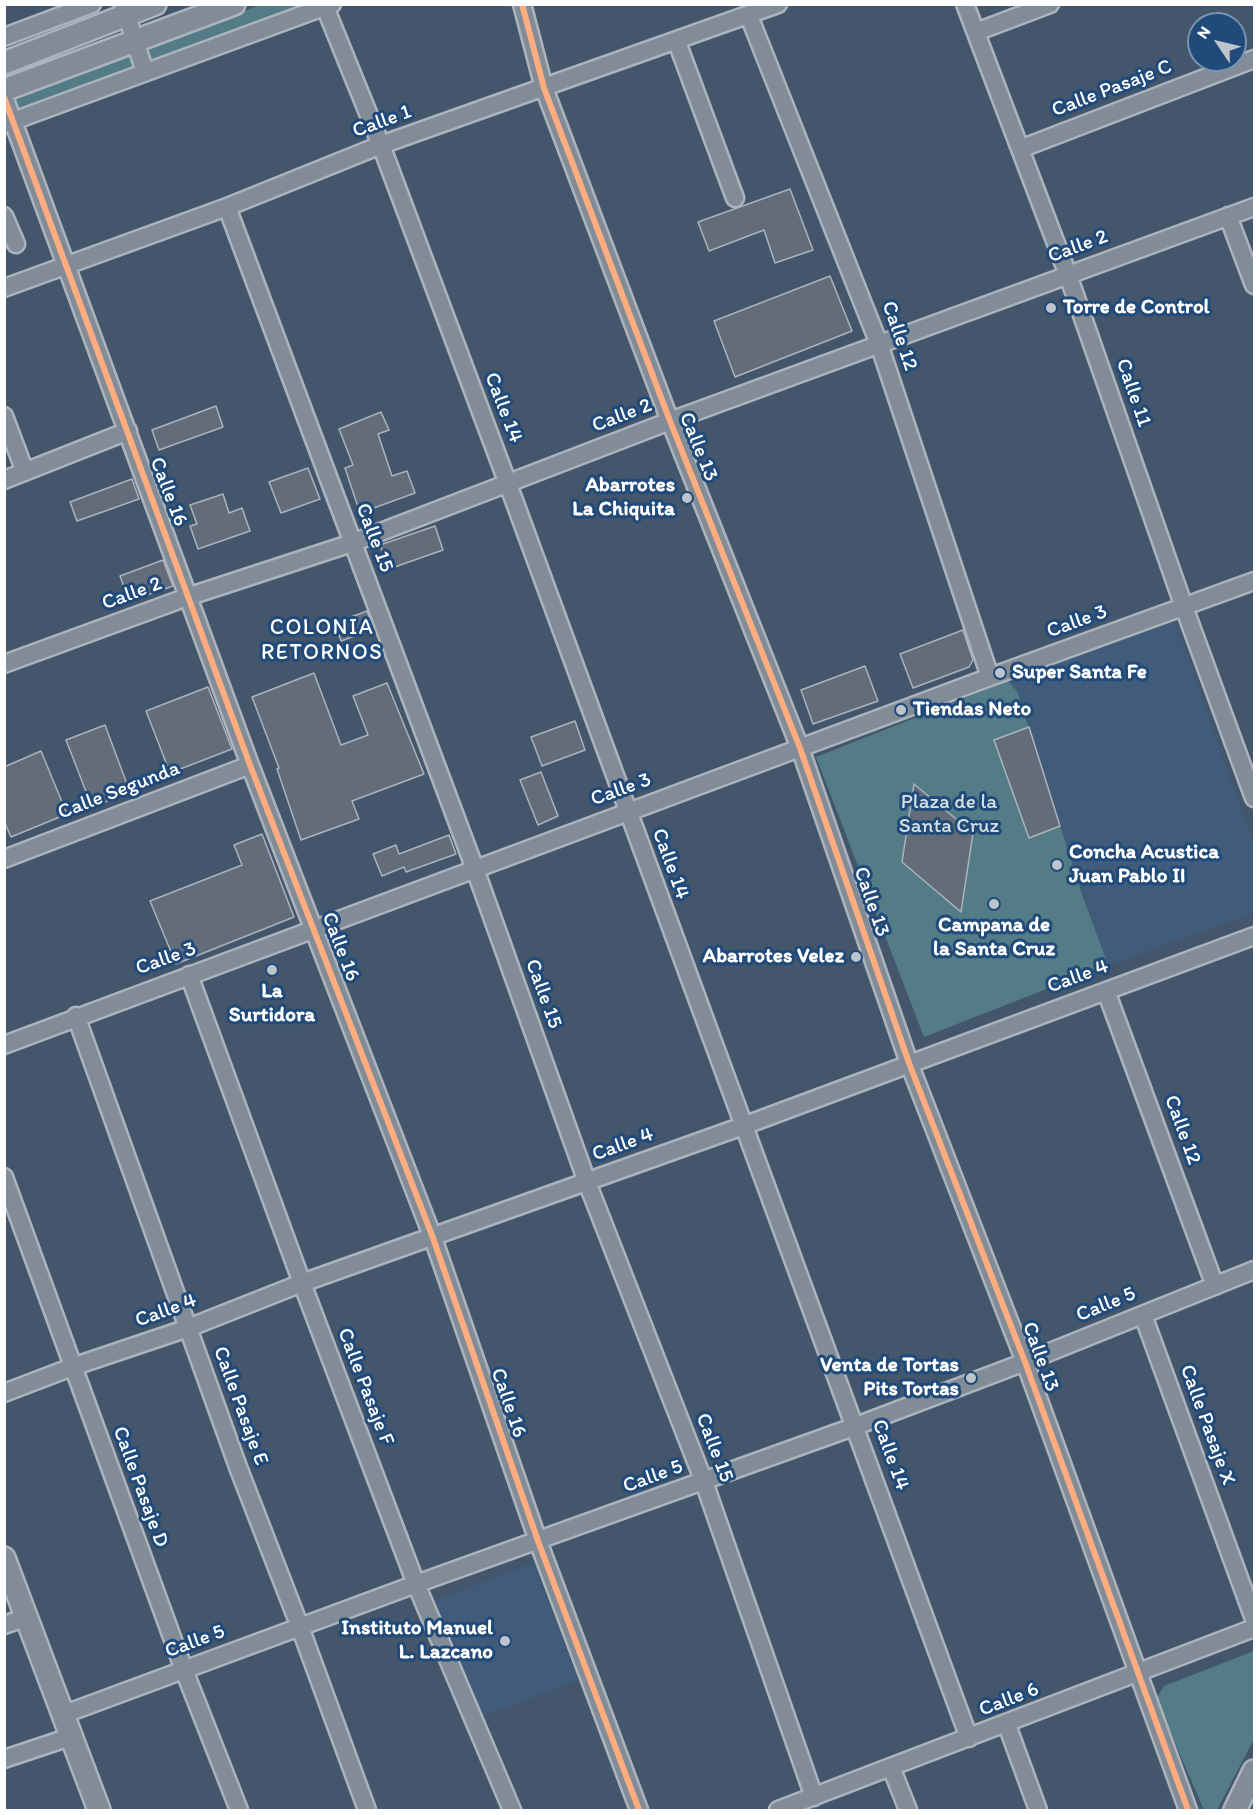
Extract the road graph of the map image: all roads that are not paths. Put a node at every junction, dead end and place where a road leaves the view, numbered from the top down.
1 (92, 4) edge
2 (155, 4) edge
3 (234, 4) edge
4 (522, 4) edge
5 (778, 4) edge
6 (965, 4) edge
7 (1050, 4) edge
8 (329, 6) edge
9 (125, 10) edge
10 (749, 16) junction
11 (976, 32) junction
12 (4, 38) edge
13 (136, 41) junction
14 (677, 42) junction
15 (1254, 59) edge
16 (4, 63) edge
17 (145, 72) junction
18 (544, 88) junction
19 (4, 90) edge
20 (4, 97) edge
21 (9, 122) edge
22 (381, 146) junction
23 (1020, 148) junction
24 (735, 198) dead end
25 (227, 207) junction
26 (1254, 207) edge
27 (4, 216) edge
28 (1228, 216) junction
29 (16, 244) dead end
30 (68, 266) junction
31 (1068, 275) junction
32 (1254, 285) edge
33 (4, 288) edge
34 (879, 344) junction
35 (4, 416) edge
36 (670, 421) junction
37 (128, 431) junction
38 (25, 472) junction
39 (4, 480) edge
40 (508, 484) junction
41 (352, 543) junction
42 (1254, 581) edge
43 (190, 596) junction
44 (1184, 607) junction
45 (4, 664) edge
46 (990, 676) junction
47 (800, 748) junction
48 (250, 765) junction
49 (1254, 798) edge
50 (627, 812) junction
51 (4, 859) edge
52 (475, 869) junction
53 (315, 928) junction
54 (1254, 936) edge
55 (189, 975) junction
56 (1106, 991) junction
57 (76, 1016) junction
58 (4, 1045) edge
59 (909, 1063) junction
60 (743, 1126) junction
61 (4, 1177) edge
62 (587, 1182) junction
63 (433, 1238) junction
64 (1254, 1271) edge
65 (302, 1283) junction
66 (1215, 1286) junction
67 (1143, 1315) junction
68 (188, 1328) junction
69 (1024, 1362) junction
70 (72, 1367) junction
71 (4, 1394) edge
72 (856, 1426) junction
73 (704, 1482) junction
74 (538, 1541) junction
75 (4, 1558) edge
76 (416, 1584) junction
77 (27, 1617) junction
78 (1254, 1619) edge
79 (4, 1625) edge
80 (300, 1627) junction
81 (1254, 1628) edge
82 (183, 1670) junction
83 (1137, 1674) junction
84 (62, 1715) junction
85 (1008, 1725) junction
86 (70, 1737) junction
87 (969, 1738) junction
88 (4, 1759) edge
89 (891, 1767) junction
90 (1254, 1772) edge
91 (814, 1797) junction
92 (99, 1810) edge
93 (239, 1810) edge
94 (367, 1810) edge
95 (512, 1810) edge
96 (639, 1810) edge
97 (780, 1810) edge
98 (908, 1810) edge
99 (1038, 1810) edge
100 (1188, 1810) edge
101 (1235, 1810) edge

1 - 12 street
2 - 9 main road
3 - 13 main road
4 - 18 street, Calle 13
5 - 10 street, Calle 1
6 - 11 street, Calle 11
7 - 11 street
8 - 17 street
8 - 22 street, Calle 14
9 - 13 street
9 - 16 main road
10 - 14 street, Calle 1
10 - 34 street, Calle 12
11 - 23 street, Calle 11
13 - 17 street
13 - 19 main road
14 - 18 street, Calle 1
14 - 24 street
15 - 23 street, Calle Pasaje C
17 - 21 street
18 - 22 street, Calle 1
18 - 36 street, Calle 13
20 - 21 street, Calle 16
21 - 30 street, Calle 16
22 - 25 street, Calle 1
22 - 40 street, Calle 14
23 - 31 street, Calle 11
25 - 30 street, Calle 1
25 - 41 street, Calle 15
26 - 28 street, Calle 2
27 - 29 street
28 - 31 street, Calle 2
28 - 32 street
30 - 33 street, Calle 1
30 - 37 street, Calle 16
31 - 34 street, Calle 2
31 - 44 street, Calle 11
34 - 36 street, Calle 2
34 - 46 street, Calle 12
35 - 38 street
36 - 40 street, Calle 2
36 - 47 street, Calle 13
37 - 38 street
37 - 43 street, Calle 16
38 - 39 street
40 - 41 street, Calle 2
40 - 50 street, Calle 14
41 - 43 street, Calle 2
41 - 52 street, Calle 15
42 - 44 street, Calle 3
43 - 45 street, Calle 2
43 - 48 street, Calle 16
44 - 46 street, Calle 3
44 - 49 street, Calle 11
46 - 47 street, Calle 3
47 - 50 street, Calle 3
47 - 59 street, Calle 13
48 - 51 street, Calle Segunda
48 - 53 street, Calle 16
50 - 52 street, Calle 3
50 - 60 street, Calle 14
52 - 53 street, Calle 3
52 - 62 street, Calle 15
53 - 55 street, Calle 3
53 - 63 street, Calle 16
54 - 56 street, Calle 4
55 - 57 street, Calle 3
55 - 65 street, Calle Pasaje F
56 - 59 street, Calle 4
56 - 66 street, Calle 12
57 - 58 street, Calle 3
57 - 68 street, Calle Pasaje E
59 - 60 street, Calle 4
59 - 69 street, Calle 13
60 - 62 street, Calle 4
60 - 72 street, Calle 14
61 - 70 street, Calle Pasaje D
62 - 63 street, Calle 4
62 - 73 street, Calle 15
63 - 65 street, Calle 4
63 - 74 street, Calle 16
64 - 66 street, Calle 5
65 - 68 street, Calle 4
65 - 76 street, Calle Pasaje F
66 - 67 street, Calle 5
67 - 69 street, Calle 5
67 - 78 street, Calle Pasaje X
68 - 70 street, Calle 4
68 - 80 street, Calle Pasaje E
69 - 72 street, Calle 5
69 - 83 street, Calle 13
70 - 71 street, Calle 4
70 - 82 street, Calle Pasaje D
72 - 73 street, Calle 5
72 - 87 street, Calle 14
73 - 74 street, Calle 5
73 - 91 street, Calle 15
74 - 76 street, Calle 5
74 - 96 street, Calle 16
75 - 77 main road
76 - 80 street, Calle 5
76 - 95 street, Calle Pasaje F
77 - 79 street
77 - 84 main road
80 - 82 street, Calle 5
80 - 94 street, Calle Pasaje E
81 - 83 street, Calle 6
82 - 84 street, Calle 5
82 - 93 street, Calle Pasaje D
83 - 85 street, Calle 6
83 - 100 street, Calle 13
84 - 86 main road
85 - 87 street, Calle 6
85 - 99 street
86 - 88 street
86 - 92 main road
87 - 89 street, Calle 6
89 - 91 street, Calle 6
89 - 98 street
90 - 101 main road
91 - 97 street, Calle 6

